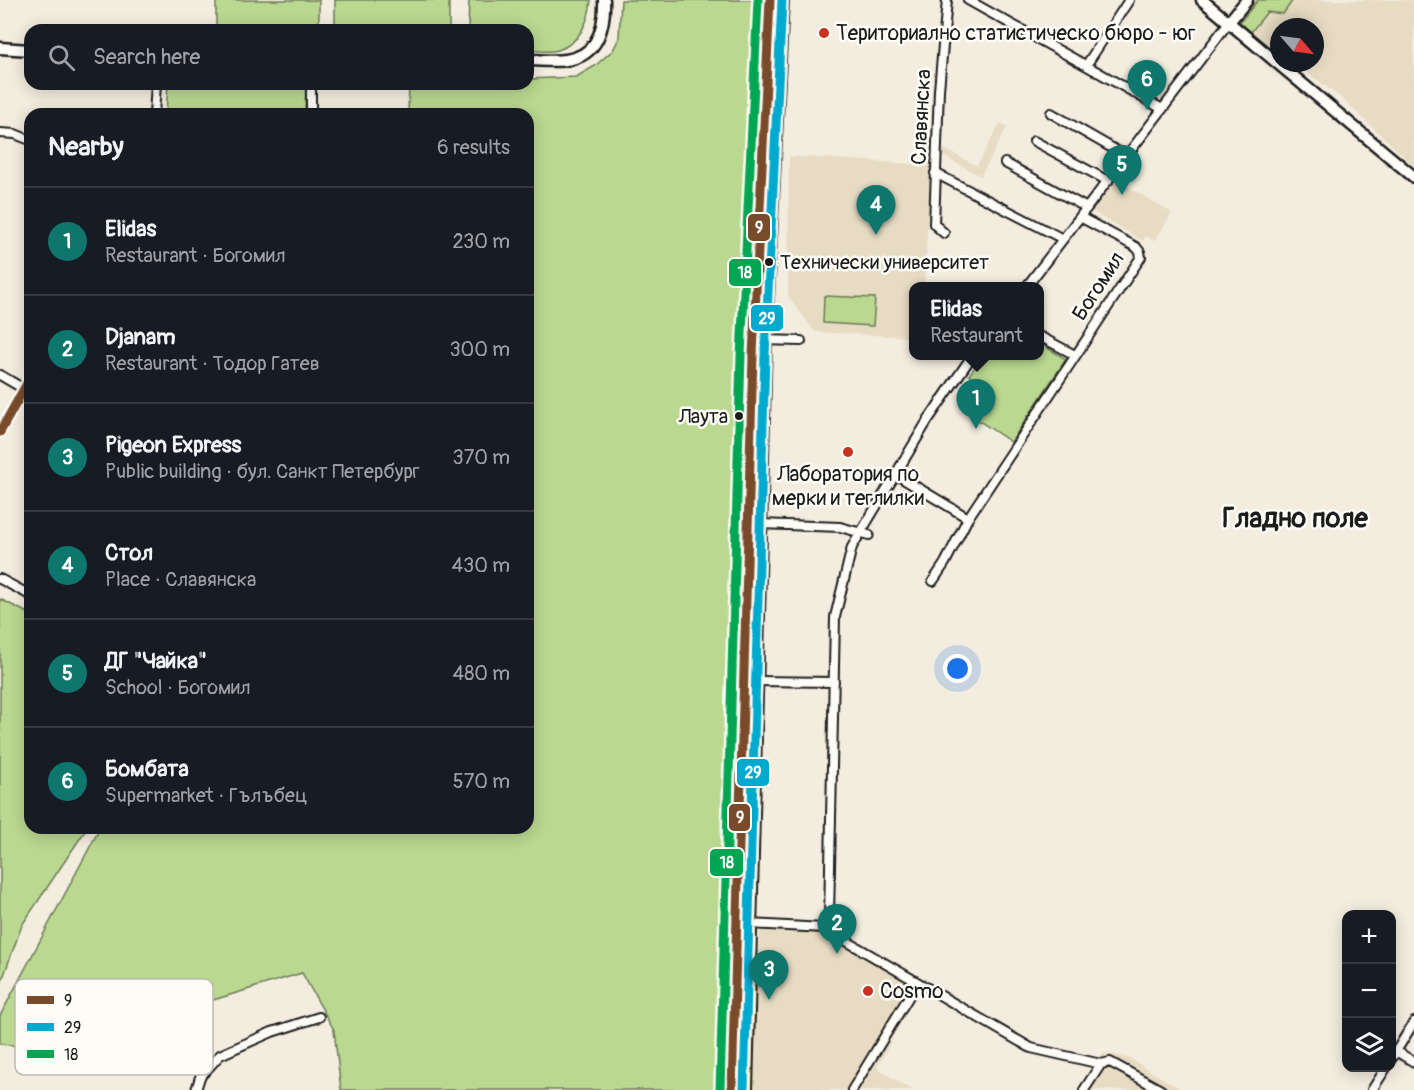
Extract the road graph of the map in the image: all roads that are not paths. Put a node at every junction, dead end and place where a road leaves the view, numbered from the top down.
1 (604, 0) edge
2 (770, 0) edge
3 (782, 0) edge
4 (947, 0) edge
5 (968, 0) edge
6 (1129, 0) edge
7 (1202, 0) edge
8 (1247, 0) edge
9 (1229, 22) junction
10 (0, 48) edge
11 (24, 50) edge
12 (534, 60) edge
13 (1087, 64) junction
14 (156, 90) edge
15 (311, 90) edge
16 (154, 108) edge
17 (311, 108) edge
18 (1162, 109) junction
19 (1052, 113) dead end
20 (0, 133) edge
21 (24, 138) edge
22 (1034, 141) dead end
23 (1126, 156) junction
24 (1005, 163) dead end
25 (935, 173) junction
26 (1414, 177) edge
27 (1108, 182) junction
28 (1087, 208) junction
29 (1080, 218) junction
30 (944, 233) dead end
31 (1063, 239) junction
32 (1030, 282) edge
33 (1044, 339) edge
34 (759, 340) junction
35 (801, 341) dead end
36 (1075, 355) junction
37 (969, 360) edge
38 (0, 375) edge
39 (24, 388) joint
40 (0, 432) edge
41 (895, 474) junction
42 (968, 518) junction
43 (760, 524) junction
44 (865, 533) junction
45 (0, 579) edge
46 (933, 581) dead end
47 (24, 592) edge
48 (756, 681) junction
49 (834, 682) junction
50 (750, 924) junction
51 (824, 928) junction
52 (917, 983) junction
53 (319, 1017) dead end
54 (1414, 1022) edge
55 (1396, 1051) edge
56 (1396, 1055) edge
57 (1414, 1062) edge
58 (213, 1063) edge
59 (1101, 1064) junction
60 (1383, 1072) edge
61 (202, 1075) edge
62 (196, 1090) edge
63 (732, 1090) edge
64 (746, 1090) edge
65 (852, 1090) edge
66 (1084, 1090) edge
67 (1161, 1090) edge
68 (1372, 1090) edge

1 - 12 street
2 - 34 main road
3 - 34 main road
4 - 25 street, Славянска
5 - 13 street
6 - 13 street
7 - 9 street
8 - 9 street
9 - 18 street
9 - 26 street
10 - 11 street
13 - 18 street
14 - 16 street
15 - 17 street
18 - 23 street
19 - 23 street
20 - 21 street
22 - 27 street
23 - 27 street
24 - 28 street
25 - 30 street, Славянска
25 - 31 street
27 - 28 street
28 - 29 street
29 - 31 street
29 - 36 street, Богомил
31 - 32 street
33 - 36 street
34 - 35 street
34 - 43 main road
34 - 63 main road
36 - 42 street, Богомил
37 - 41 street
38 - 39 street
39 - 40 street
41 - 42 street
41 - 44 street
42 - 46 street, Богомил
43 - 44 street
43 - 48 main road
44 - 49 street
45 - 47 street
48 - 49 street
48 - 50 main road
49 - 51 street
50 - 51 street
50 - 64 main road
51 - 52 street
52 - 59 street
52 - 65 street
53 - 58 street
54 - 55 street
56 - 57 street
59 - 66 street
59 - 67 street
60 - 68 street
61 - 62 street

